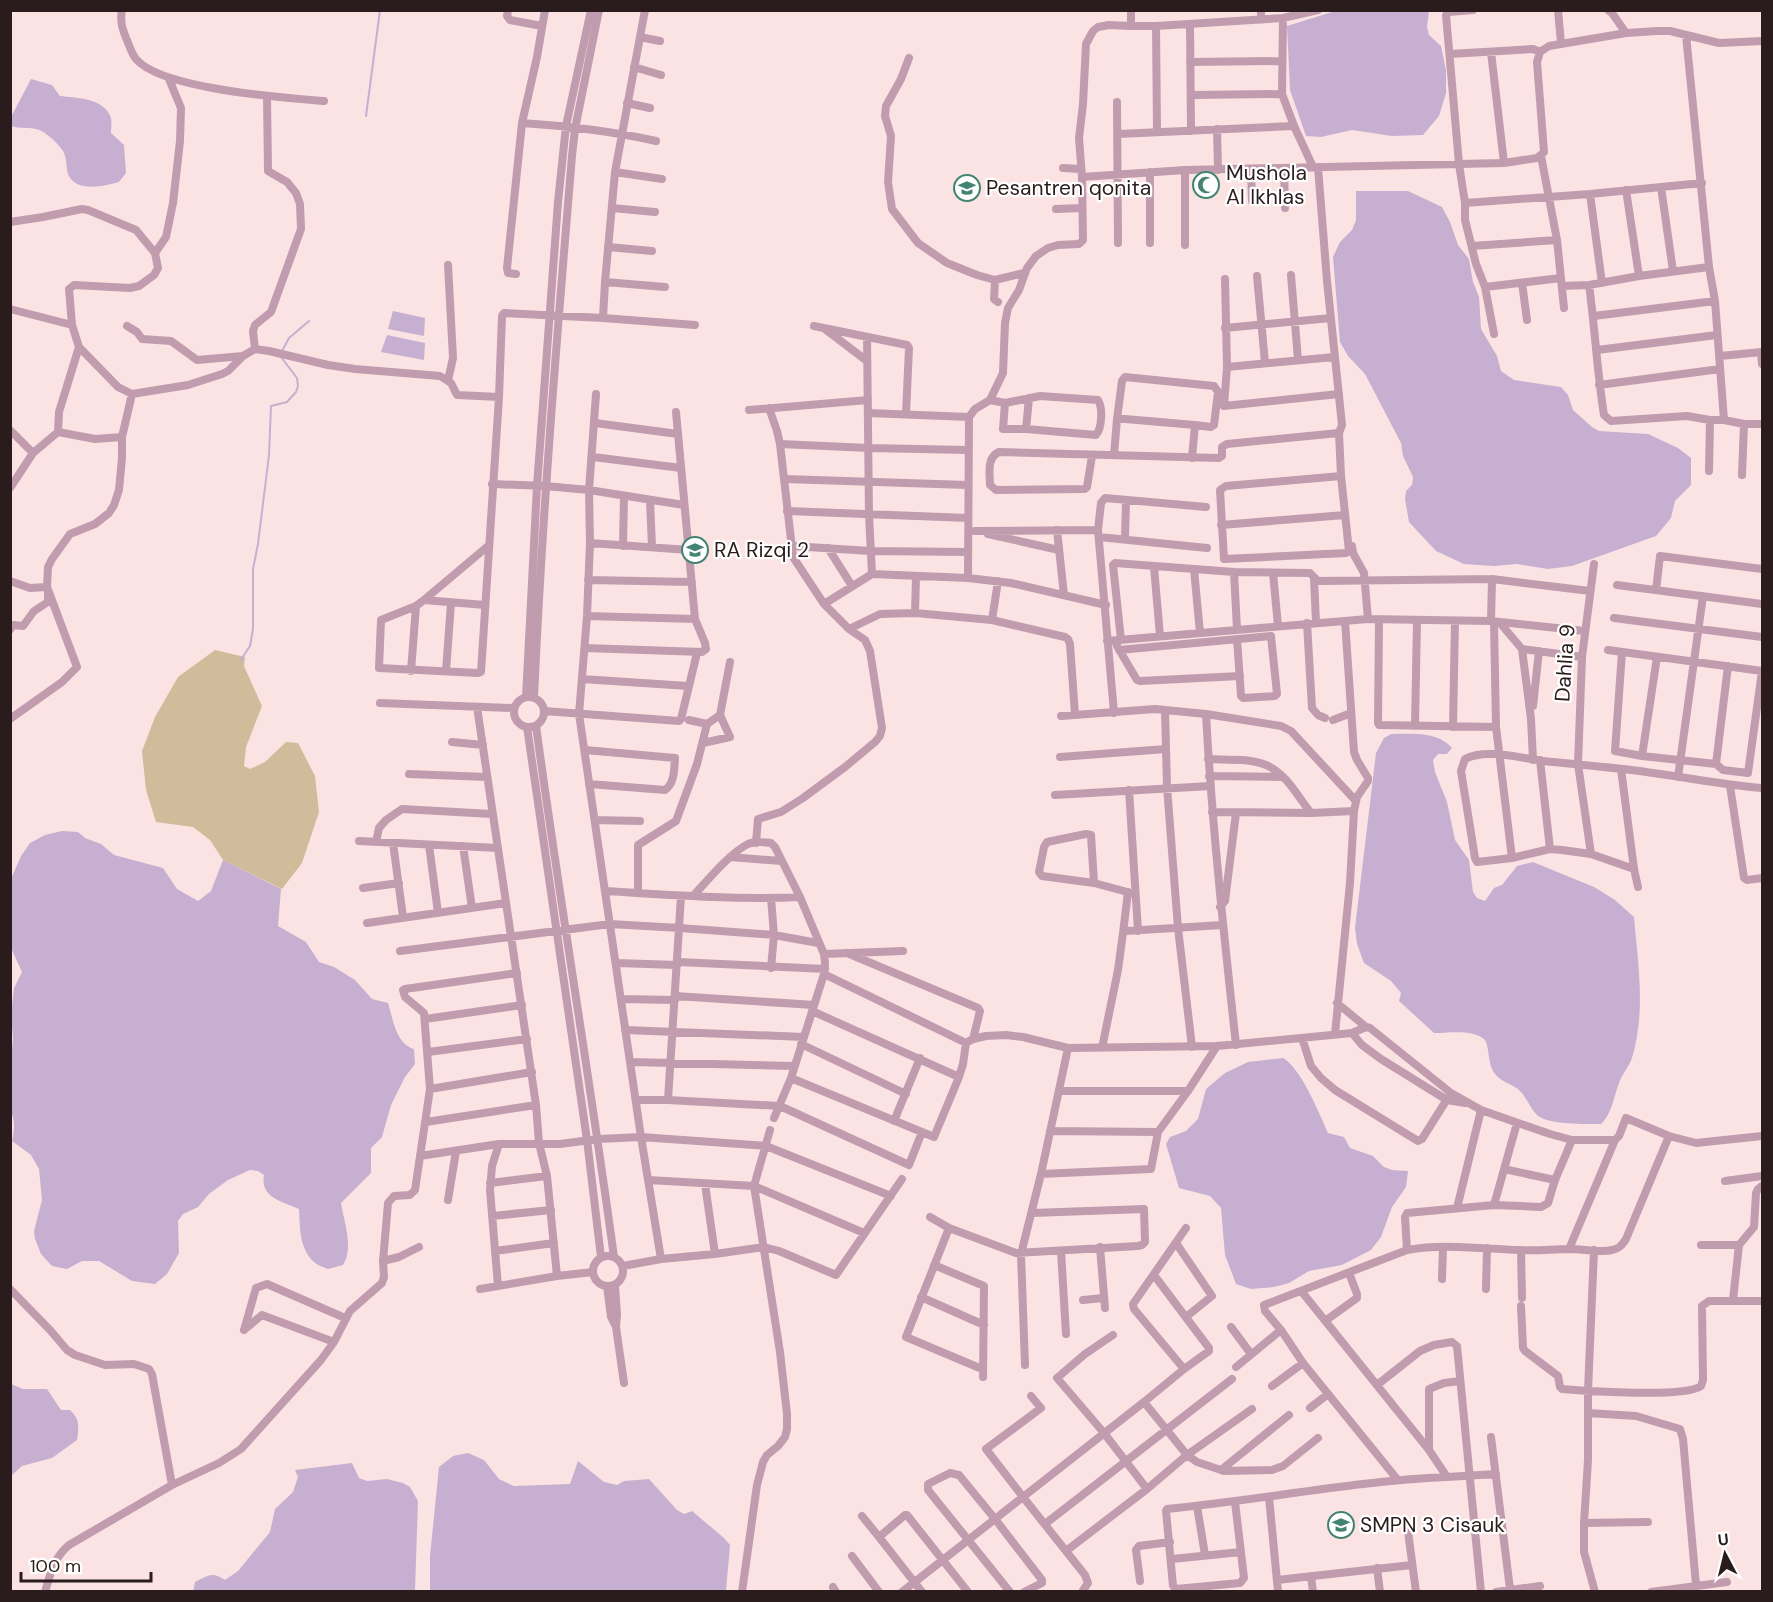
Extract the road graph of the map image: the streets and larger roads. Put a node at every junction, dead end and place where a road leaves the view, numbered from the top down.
1 (122, 10) edge
2 (508, 10) edge
3 (545, 10) edge
4 (591, 10) edge
5 (599, 10) edge
6 (645, 10) edge
7 (1131, 10) edge
8 (1261, 10) edge
9 (1318, 10) edge
10 (1473, 10) edge
11 (1558, 10) edge
12 (1608, 10) edge
13 (1283, 18) junction
14 (1261, 20) junction
15 (1190, 24) junction
16 (1131, 26) junction
17 (1156, 26) junction
18 (542, 27) junction
19 (1626, 33) junction
20 (1686, 35) junction
21 (640, 37) junction
22 (660, 41) dead end
23 (1762, 41) edge
24 (1561, 43) junction
25 (1491, 52) junction
26 (1540, 52) junction
27 (1450, 54) junction
28 (909, 58) dead end
29 (1282, 61) junction
30 (1190, 63) junction
31 (634, 67) junction
32 (661, 75) dead end
33 (169, 79) junction
34 (1282, 94) junction
35 (1191, 95) junction
36 (267, 97) junction
37 (324, 101) dead end
38 (1117, 102) dead end
39 (627, 103) junction
40 (650, 108) dead end
41 (522, 123) junction
42 (566, 126) junction
43 (1293, 126) junction
44 (575, 129) junction
45 (1216, 129) junction
46 (1157, 131) junction
47 (1191, 131) junction
48 (623, 133) junction
49 (1118, 134) junction
50 (656, 141) dead end
51 (1541, 156) junction
52 (1504, 163) junction
53 (1459, 164) junction
54 (1316, 167) junction
55 (1063, 168) dead end
56 (1284, 168) junction
57 (1251, 169) junction
58 (1185, 170) junction
59 (1218, 170) junction
60 (615, 172) junction
61 (1150, 172) junction
62 (1081, 173) junction
63 (1119, 174) junction
64 (662, 179) dead end
65 (1701, 183) junction
66 (1661, 187) junction
67 (1626, 190) junction
68 (1590, 194) junction
69 (1549, 198) junction
70 (1252, 201) dead end
71 (1465, 203) junction
72 (612, 208) junction
73 (1082, 208) junction
74 (1285, 208) dead end
75 (1056, 209) dead end
76 (655, 212) dead end
77 (10, 222) edge
78 (1557, 240) junction
79 (1118, 243) dead end
80 (1150, 243) dead end
81 (1185, 245) dead end
82 (1472, 246) junction
83 (608, 247) junction
84 (652, 251) dead end
85 (155, 254) junction
86 (448, 266) dead end
87 (1709, 267) junction
88 (1673, 271) junction
89 (1024, 273) junction
90 (516, 274) dead end
91 (1291, 275) dead end
92 (1257, 276) dead end
93 (1639, 276) junction
94 (1225, 279) dead end
95 (995, 280) junction
96 (605, 282) junction
97 (1561, 282) junction
98 (1522, 283) junction
99 (1602, 283) junction
100 (1589, 285) junction
101 (665, 287) dead end
102 (1485, 287) junction
103 (1715, 301) junction
104 (998, 302) dead end
105 (1564, 308) dead end
106 (10, 309) edge
107 (555, 316) junction
108 (1594, 316) junction
109 (603, 318) junction
110 (1331, 318) junction
111 (1527, 320) dead end
112 (1294, 322) junction
113 (72, 325) junction
114 (1261, 325) junction
115 (127, 326) dead end
116 (695, 326) dead end
117 (814, 326) dead end
118 (824, 328) junction
119 (1225, 328) junction
120 (1494, 334) dead end
121 (1717, 335) junction
122 (867, 337) junction
123 (79, 348) junction
124 (255, 349) junction
125 (1597, 350) junction
126 (1762, 352) edge
127 (243, 356) junction
128 (1720, 356) junction
129 (1334, 357) junction
130 (1298, 360) junction
131 (867, 361) junction
132 (1265, 363) junction
133 (1762, 364) edge
134 (1227, 367) junction
135 (1720, 369) junction
136 (448, 380) junction
137 (1599, 385) junction
138 (132, 394) junction
139 (596, 394) dead end
140 (1339, 394) junction
141 (498, 397) junction
142 (1029, 398) junction
143 (868, 400) junction
144 (990, 400) junction
145 (1005, 403) junction
146 (769, 408) junction
147 (749, 410) dead end
148 (676, 412) dead end
149 (868, 413) junction
150 (906, 414) junction
151 (969, 417) junction
152 (1118, 419) junction
153 (1710, 420) junction
154 (1725, 420) junction
155 (595, 423) junction
156 (1744, 424) junction
157 (1762, 424) edge
158 (1195, 425) junction
159 (1026, 429) junction
160 (10, 430) edge
161 (58, 432) junction
162 (1339, 433) junction
163 (678, 434) junction
164 (122, 437) junction
165 (1340, 443) junction
166 (780, 444) junction
167 (869, 448) junction
168 (968, 450) junction
169 (33, 453) junction
170 (1114, 455) junction
171 (1092, 456) junction
172 (593, 457) junction
173 (1192, 458) junction
174 (681, 468) junction
175 (1709, 471) dead end
176 (1742, 475) dead end
177 (1341, 477) junction
178 (784, 479) junction
179 (868, 483) junction
180 (492, 484) junction
181 (968, 485) junction
182 (541, 486) junction
183 (10, 488) edge
184 (589, 490) junction
185 (624, 496) junction
186 (650, 500) junction
187 (1126, 501) junction
188 (684, 505) junction
189 (1206, 507) dead end
190 (788, 512) junction
191 (869, 515) junction
192 (1345, 515) junction
193 (968, 518) junction
194 (1221, 525) junction
195 (1057, 530) junction
196 (971, 531) junction
197 (1098, 533) junction
198 (1125, 540) junction
199 (590, 543) junction
200 (488, 546) junction
201 (623, 546) junction
202 (792, 546) junction
203 (652, 547) junction
204 (828, 548) junction
205 (1207, 548) dead end
206 (689, 550) junction
207 (1059, 550) junction
208 (870, 551) junction
209 (968, 552) junction
210 (1594, 564) dead end
211 (1154, 567) junction
212 (1194, 568) junction
213 (1762, 569) edge
214 (1234, 572) junction
215 (1273, 573) junction
216 (872, 574) junction
217 (916, 577) junction
218 (968, 578) junction
219 (1314, 578) junction
220 (1492, 579) junction
221 (588, 580) junction
222 (1365, 580) junction
223 (10, 581) edge
224 (998, 581) junction
225 (692, 582) junction
226 (1617, 585) dead end
227 (852, 586) junction
228 (47, 587) junction
229 (1656, 590) junction
230 (1590, 591) junction
231 (1064, 595) junction
232 (1703, 596) junction
233 (424, 600) junction
234 (451, 603) junction
235 (485, 604) junction
236 (824, 604) junction
237 (1762, 604) edge
238 (1106, 605) junction
239 (416, 606) junction
240 (915, 613) junction
241 (587, 616) junction
242 (1614, 618) dead end
243 (1368, 619) junction
244 (695, 620) junction
245 (992, 620) junction
246 (1379, 620) junction
247 (1345, 621) junction
248 (1417, 621) junction
249 (1455, 621) junction
250 (1495, 622) junction
251 (1311, 623) junction
252 (1278, 626) junction
253 (849, 629) junction
254 (1238, 629) junction
255 (1699, 629) junction
256 (10, 630) edge
257 (1585, 631) junction
258 (1200, 633) junction
259 (1160, 636) junction
260 (1762, 637) edge
261 (1237, 639) junction
262 (1113, 640) junction
263 (585, 648) junction
264 (1522, 649) junction
265 (1119, 650) junction
266 (1608, 650) dead end
267 (1539, 651) junction
268 (1622, 652) junction
269 (697, 653) junction
270 (1582, 657) junction
271 (1657, 657) junction
272 (730, 662) dead end
273 (1694, 662) junction
274 (1728, 666) junction
275 (411, 671) junction
276 (446, 671) junction
277 (1240, 676) junction
278 (582, 679) junction
279 (688, 686) junction
280 (530, 697) junction
281 (380, 704) dead end
282 (477, 707) junction
283 (513, 708) junction
284 (1164, 710) junction
285 (544, 711) junction
286 (1114, 713) junction
287 (1351, 713) junction
288 (579, 714) junction
289 (1206, 714) junction
290 (720, 715) junction
291 (1075, 715) junction
292 (1061, 716) dead end
293 (10, 719) edge
294 (1531, 719) junction
295 (689, 720) dead end
296 (707, 724) junction
297 (1415, 726) junction
298 (531, 727) junction
299 (1453, 727) junction
300 (1496, 727) junction
301 (452, 742) dead end
302 (702, 743) junction
303 (483, 745) junction
304 (1166, 749) junction
305 (585, 750) junction
306 (1499, 754) junction
307 (1642, 756) junction
308 (1060, 757) dead end
309 (1208, 759) junction
310 (1537, 760) junction
311 (1681, 760) junction
312 (1578, 764) junction
313 (1716, 764) junction
314 (1621, 769) junction
315 (409, 774) dead end
316 (1209, 776) junction
317 (487, 777) junction
318 (1283, 777) junction
319 (1678, 777) junction
320 (589, 784) junction
321 (1210, 786) junction
322 (1730, 786) junction
323 (1167, 788) junction
324 (1762, 788) edge
325 (1129, 790) junction
326 (1055, 795) dead end
327 (1355, 800) junction
328 (1354, 811) junction
329 (1212, 812) junction
330 (1236, 813) junction
331 (1311, 813) junction
332 (492, 814) junction
333 (594, 820) junction
334 (640, 821) dead end
335 (359, 841) dead end
336 (376, 842) junction
337 (393, 843) junction
338 (756, 843) junction
339 (429, 844) junction
340 (464, 846) junction
341 (498, 848) junction
342 (1550, 849) junction
343 (1591, 854) junction
344 (730, 857) junction
345 (1512, 858) junction
346 (781, 861) junction
347 (1634, 869) junction
348 (1762, 878) edge
349 (1094, 883) junction
350 (399, 884) junction
351 (1638, 887) dead end
352 (363, 888) dead end
353 (606, 891) junction
354 (638, 893) junction
355 (1132, 893) junction
356 (681, 896) junction
357 (693, 896) junction
358 (800, 897) junction
359 (771, 898) junction
360 (506, 903) junction
361 (1220, 907) junction
362 (472, 908) junction
363 (438, 913) junction
364 (403, 918) junction
365 (367, 923) dead end
366 (610, 924) junction
367 (1222, 925) junction
368 (680, 928) junction
369 (1178, 928) junction
370 (565, 930) junction
371 (556, 931) junction
372 (1138, 931) junction
373 (1123, 933) junction
374 (774, 935) junction
375 (511, 937) junction
376 (819, 943) junction
377 (400, 951) dead end
378 (903, 951) dead end
379 (847, 953) junction
380 (824, 954) junction
381 (616, 963) junction
382 (677, 964) junction
383 (771, 968) junction
384 (824, 972) junction
385 (517, 973) junction
386 (675, 998) junction
387 (621, 999) junction
388 (1337, 1003) junction
389 (522, 1005) junction
390 (813, 1008) junction
391 (425, 1019) junction
392 (1366, 1027) junction
393 (625, 1030) junction
394 (673, 1031) junction
395 (1352, 1033) junction
396 (1335, 1034) junction
397 (1302, 1038) junction
398 (527, 1039) junction
399 (802, 1040) junction
400 (970, 1041) junction
401 (1236, 1045) junction
402 (1192, 1047) junction
403 (1217, 1047) junction
404 (1068, 1048) junction
405 (1102, 1048) junction
406 (428, 1052) junction
407 (920, 1058) junction
408 (630, 1062) junction
409 (671, 1063) junction
410 (794, 1066) junction
411 (531, 1072) junction
412 (959, 1077) junction
413 (790, 1078) junction
414 (430, 1089) junction
415 (1059, 1091) junction
416 (1188, 1091) junction
417 (906, 1094) junction
418 (1449, 1096) junction
419 (636, 1100) junction
420 (668, 1100) junction
421 (536, 1105) junction
422 (780, 1106) junction
423 (1481, 1110) junction
424 (774, 1118) dead end
425 (894, 1121) junction
426 (426, 1122) junction
427 (1517, 1123) junction
428 (770, 1130) dead end
429 (1050, 1131) junction
430 (922, 1132) junction
431 (1158, 1132) junction
432 (1669, 1136) junction
433 (1762, 1136) edge
434 (640, 1137) junction
435 (598, 1139) junction
436 (587, 1140) junction
437 (1572, 1140) junction
438 (1614, 1140) junction
439 (538, 1143) junction
440 (499, 1144) junction
441 (766, 1146) junction
442 (456, 1151) junction
443 (420, 1156) junction
444 (1504, 1169) junction
445 (1041, 1174) junction
446 (547, 1176) junction
447 (1762, 1176) edge
448 (902, 1179) dead end
449 (648, 1180) junction
450 (1555, 1180) junction
451 (1725, 1181) dead end
452 (490, 1183) junction
453 (705, 1184) junction
454 (754, 1186) junction
455 (1762, 1186) edge
456 (891, 1196) junction
457 (448, 1200) dead end
458 (1494, 1205) junction
459 (1457, 1208) junction
460 (551, 1210) junction
461 (1032, 1213) junction
462 (492, 1216) junction
463 (930, 1217) dead end
464 (949, 1228) junction
465 (1186, 1228) dead end
466 (864, 1233) junction
467 (554, 1243) junction
468 (1176, 1243) junction
469 (1701, 1245) dead end
470 (1738, 1245) junction
471 (419, 1247) dead end
472 (764, 1247) junction
473 (1100, 1247) junction
474 (1443, 1247) junction
475 (1487, 1248) junction
476 (1569, 1249) junction
477 (1407, 1250) junction
478 (1521, 1250) junction
479 (1594, 1250) junction
480 (495, 1251) junction
481 (1061, 1251) junction
482 (715, 1254) junction
483 (1021, 1254) junction
484 (601, 1257) junction
485 (614, 1257) junction
486 (660, 1259) junction
487 (383, 1261) junction
488 (934, 1265) junction
489 (623, 1266) junction
490 (593, 1272) junction
491 (1349, 1273) junction
492 (1154, 1275) junction
493 (557, 1276) junction
494 (1442, 1278) dead end
495 (498, 1286) junction
496 (611, 1286) junction
497 (10, 1288) edge
498 (480, 1289) dead end
499 (1486, 1289) dead end
500 (1302, 1292) junction
501 (921, 1297) junction
502 (1103, 1298) junction
503 (1083, 1300) dead end
504 (1733, 1300) junction
505 (1762, 1301) edge
506 (1105, 1308) dead end
507 (1186, 1317) junction
508 (345, 1318) junction
509 (1325, 1321) junction
510 (984, 1325) junction
511 (1231, 1327) dead end
512 (1281, 1330) junction
513 (1066, 1334) dead end
514 (1113, 1335) dead end
515 (334, 1342) junction
516 (1251, 1354) junction
517 (1303, 1363) junction
518 (1025, 1365) dead end
519 (1236, 1367) dead end
520 (1184, 1369) junction
521 (1232, 1378) dead end
522 (1460, 1381) junction
523 (624, 1383) dead end
524 (1377, 1385) junction
525 (1272, 1386) dead end
526 (1588, 1392) junction
527 (1328, 1394) junction
528 (1031, 1396) dead end
529 (1144, 1402) junction
530 (1310, 1408) dead end
531 (1252, 1409) dead end
532 (1588, 1413) junction
533 (1289, 1416) dead end
534 (1166, 1431) junction
535 (1104, 1433) junction
536 (1491, 1437) dead end
537 (1318, 1438) dead end
538 (1429, 1450) junction
539 (1186, 1455) junction
540 (1125, 1461) junction
541 (1221, 1470) junction
542 (1496, 1474) junction
543 (1470, 1476) junction
544 (1447, 1477) junction
545 (1397, 1479) junction
546 (172, 1485) junction
547 (1147, 1489) junction
548 (1023, 1497) junction
549 (1269, 1497) junction
550 (1235, 1502) junction
551 (1197, 1506) junction
552 (862, 1516) dead end
553 (995, 1519) junction
554 (1648, 1522) dead end
555 (1584, 1523) junction
556 (1045, 1524) junction
557 (1407, 1524) dead end
558 (879, 1537) junction
559 (968, 1540) junction
560 (1170, 1542) junction
561 (1066, 1551) junction
562 (1241, 1552) junction
563 (1205, 1555) junction
564 (852, 1556) dead end
565 (942, 1559) junction
566 (1172, 1559) junction
567 (1412, 1564) junction
568 (1377, 1569) junction
569 (1311, 1576) junction
570 (1277, 1580) junction
571 (914, 1581) junction
572 (1140, 1581) dead end
573 (1726, 1582) dead end
574 (1696, 1585) junction
575 (1540, 1586) dead end
576 (1510, 1589) junction
577 (1669, 1591) edge
578 (45, 1592) edge
579 (742, 1592) edge
580 (879, 1592) edge
581 (902, 1592) edge
582 (922, 1592) edge
583 (968, 1592) edge
584 (1010, 1592) edge
585 (1024, 1592) edge
586 (1082, 1592) edge
587 (1278, 1592) edge
588 (1313, 1592) edge
589 (1380, 1592) edge
590 (1416, 1592) edge
591 (1481, 1592) edge
592 (1496, 1592) edge
593 (1595, 1592) edge
594 (1651, 1592) edge

1 - 33 street
2 - 18 street
3 - 18 street
4 - 42 street
5 - 44 street
6 - 21 street
7 - 16 street
8 - 14 street
9 - 13 street
10 - 27 street
11 - 24 street
12 - 19 street
13 - 14 street
13 - 29 street
14 - 15 street
15 - 17 street
15 - 30 street
16 - 17 street
16 - 62 street
17 - 46 street
18 - 41 street
19 - 20 street
19 - 24 street
20 - 23 street
20 - 65 street
21 - 22 street
21 - 31 street
24 - 26 street
25 - 26 street
25 - 27 street
25 - 52 street
26 - 51 street
27 - 53 street
28 - 95 street
29 - 30 street
29 - 34 street
30 - 35 street
31 - 32 street
31 - 39 street
33 - 36 street
33 - 85 street
34 - 35 street
34 - 43 street
35 - 47 street
36 - 37 street
36 - 124 street
38 - 49 street
39 - 40 street
39 - 48 street
41 - 42 street
41 - 90 street
42 - 44 street
42 - 107 street
43 - 45 street
43 - 54 street
44 - 48 street
44 - 107 street
45 - 47 street
45 - 59 street
46 - 47 street
46 - 49 street
48 - 50 street
48 - 60 street
49 - 63 street
51 - 52 street
51 - 69 street
52 - 53 street
53 - 54 street
53 - 71 street
54 - 56 street
54 - 110 street
55 - 62 street
56 - 57 street
56 - 74 street
57 - 59 street
57 - 70 street
58 - 59 street
58 - 61 street
58 - 81 street
60 - 64 street
60 - 72 street
61 - 63 street
61 - 80 street
62 - 63 street
62 - 73 street
63 - 79 street
65 - 66 street
65 - 87 street
66 - 67 street
66 - 88 street
67 - 68 street
67 - 93 street
68 - 69 street
68 - 99 street
69 - 71 street
69 - 78 street
71 - 82 street
72 - 76 street
72 - 83 street
73 - 75 street
73 - 89 street
77 - 85 street
78 - 82 street
78 - 97 street
82 - 102 street
83 - 84 street
83 - 96 street
85 - 113 street
86 - 136 street
87 - 88 street
87 - 103 street
88 - 93 street
89 - 95 street
89 - 144 street
91 - 112 street
92 - 114 street
93 - 99 street
94 - 119 street
95 - 104 street
96 - 101 street
96 - 109 street
97 - 98 street
97 - 100 street
97 - 105 street
98 - 102 street
98 - 111 street
99 - 100 street
100 - 108 street
102 - 120 street
103 - 108 street
103 - 121 street
106 - 113 street
107 - 109 street
107 - 141 street
107 - 182 street
108 - 125 street
109 - 116 street
110 - 112 street
110 - 129 street
112 - 114 street
112 - 130 street
113 - 123 street
114 - 119 street
114 - 132 street
115 - 127 street
117 - 118 street
118 - 122 street
118 - 131 street
119 - 134 street
121 - 125 street
121 - 128 street
122 - 131 street
122 - 150 street
123 - 138 street
123 - 161 street
124 - 127 street
124 - 136 street
125 - 137 street
126 - 128 street
126 - 133 street
127 - 138 street
128 - 135 street
129 - 130 street
129 - 140 street
130 - 132 street
131 - 143 street
132 - 134 street
134 - 140 street
135 - 137 street
135 - 154 street
136 - 141 street
137 - 153 street
138 - 164 street
139 - 155 street
140 - 162 street
141 - 180 street
142 - 145 street
142 - 159 street
142 - 159 street
143 - 146 street
143 - 149 street
144 - 145 street
144 - 151 street
145 - 159 street
146 - 147 street
146 - 166 street
148 - 163 street
149 - 150 street
149 - 167 street
150 - 151 street
151 - 168 street
152 - 158 street
152 - 158 street
152 - 170 street
153 - 154 street
153 - 175 street
154 - 156 street
155 - 163 street
155 - 172 street
156 - 157 street
156 - 176 street
158 - 173 street
160 - 169 street
161 - 164 street
161 - 169 street
162 - 165 street
162 - 173 street
163 - 174 street
164 - 228 street
165 - 177 street
165 - 222 street
166 - 167 street
166 - 178 street
167 - 168 street
167 - 179 street
168 - 181 street
169 - 183 street
170 - 171 street
170 - 173 street
171 - 171 street
172 - 174 street
172 - 184 street
174 - 188 street
177 - 192 street
177 - 194 street
178 - 179 street
178 - 190 street
179 - 181 street
179 - 191 street
180 - 182 street
180 - 200 street
181 - 193 street
182 - 184 street
182 - 280 street
184 - 185 street
184 - 199 street
185 - 186 street
185 - 201 street
186 - 188 street
186 - 203 street
187 - 189 street
187 - 197 street
187 - 198 street
188 - 206 street
190 - 191 street
190 - 202 street
191 - 193 street
191 - 208 street
192 - 194 street
192 - 194 street
193 - 196 street
195 - 196 street
195 - 197 street
195 - 207 street
196 - 207 street
196 - 209 street
197 - 198 street
197 - 238 street
198 - 205 street
199 - 201 street
199 - 221 street
200 - 233 street
200 - 235 street
201 - 203 street
202 - 204 street
202 - 236 street
203 - 206 street
204 - 208 street
204 - 227 street
206 - 225 street
207 - 231 street
208 - 209 street
208 - 216 street
209 - 218 street
210 - 230 street, Dahlia 9
211 - 212 street
211 - 259 street
211 - 262 street
212 - 214 street
212 - 258 street
213 - 229 street
214 - 215 street
214 - 254 street
215 - 219 street
215 - 252 street
216 - 217 street
216 - 227 street
217 - 218 street
217 - 240 street
218 - 224 street
219 - 222 street
219 - 251 street
220 - 222 street
220 - 230 street
220 - 250 street
221 - 225 street
221 - 241 street
222 - 243 street
223 - 228 street
224 - 231 street
224 - 245 street
225 - 244 street
226 - 229 street
227 - 236 street
228 - 256 street
228 - 293 street
229 - 232 street
230 - 257 street, Dahlia 9
231 - 238 street
232 - 237 street
232 - 255 street
233 - 234 street
233 - 239 street
234 - 235 street
234 - 276 street
235 - 276 street
236 - 253 street
238 - 262 street
239 - 275 street
239 - 275 street
240 - 245 street
240 - 253 street
241 - 244 street
241 - 263 street
242 - 255 street
243 - 246 street
243 - 247 street
244 - 269 street
245 - 291 street
246 - 248 street
246 - 297 street
247 - 251 street
247 - 287 street
248 - 249 street
248 - 297 street
249 - 250 street
249 - 299 street
250 - 257 street
250 - 264 street
250 - 300 street
251 - 252 street
251 - 287 street
252 - 254 street
253 - 338 street
254 - 258 street
255 - 260 street
255 - 273 street
257 - 270 street, Dahlia 9
258 - 259 street
259 - 262 street
261 - 265 street
261 - 277 street
261 - 277 street
262 - 265 street
262 - 286 street
263 - 269 street
263 - 278 street
264 - 267 street
264 - 294 street
265 - 277 street
266 - 268 street
267 - 270 street
267 - 294 street
268 - 271 street
268 - 307 street
269 - 279 street
270 - 312 street, Dahlia 9
271 - 273 street
271 - 307 street
272 - 290 street
273 - 274 street
273 - 311 street
274 - 313 street
274 - 313 street
275 - 276 street
278 - 279 street
278 - 288 street
279 - 288 street
280 - 283 street
280 - 285 street
281 - 282 street
282 - 283 street
282 - 303 street
283 - 298 street
284 - 286 street
284 - 289 street
284 - 304 street
285 - 288 street
285 - 298 street
286 - 291 street
287 - 327 street
288 - 305 street
289 - 309 street
289 - 327 street
290 - 296 street
290 - 302 street
291 - 292 street
294 - 310 street
295 - 296 street
296 - 302 street
297 - 299 street
298 - 370 street
298 - 371 street
299 - 300 street
300 - 306 street
301 - 303 street
302 - 354 street
303 - 317 street
304 - 308 street
304 - 323 street
305 - 320 street
305 - 320 street
306 - 310 street
306 - 345 street
306 - 345 street
307 - 311 street
309 - 316 street
309 - 318 street
310 - 312 street
310 - 342 street
311 - 313 street
311 - 319 street
312 - 314 street
312 - 343 street, Dahlia 9
314 - 319 street
314 - 347 street
315 - 317 street
316 - 318 street
316 - 321 street
317 - 332 street
318 - 331 street
319 - 322 street
320 - 333 street
321 - 323 street
321 - 329 street
322 - 324 street
322 - 348 street
323 - 325 street
323 - 369 street
325 - 326 street
325 - 355 street
327 - 328 street
328 - 331 street
328 - 388 street
329 - 330 street
329 - 361 street
330 - 331 street
330 - 361 street
332 - 336 street
332 - 341 street
333 - 334 street
333 - 353 street
335 - 336 street
336 - 337 street
337 - 339 street
337 - 350 street
338 - 344 street
338 - 346 street
339 - 340 street
339 - 363 street
340 - 341 street
340 - 362 street
341 - 360 street
342 - 343 street
342 - 345 street
343 - 347 street
344 - 346 street
344 - 357 street
346 - 358 street
347 - 351 street
349 - 349 street
349 - 355 street
350 - 352 street
350 - 364 street
353 - 354 street
353 - 366 street
354 - 356 street
355 - 372 street
355 - 373 street
356 - 357 street
356 - 368 street
357 - 359 street
358 - 359 street
358 - 376 street
359 - 374 street
360 - 362 street
360 - 375 street
361 - 367 street
362 - 363 street
363 - 364 street
364 - 365 street
366 - 368 street
366 - 370 street
366 - 381 street
367 - 369 street
367 - 401 street
368 - 374 street
368 - 382 street
369 - 372 street
369 - 402 street
370 - 371 street
370 - 435 street
371 - 375 street
371 - 436 street
372 - 373 street
373 - 405 street
374 - 376 street
374 - 383 street
375 - 377 street
375 - 385 street
376 - 380 street
378 - 379 street
379 - 380 street
379 - 400 street
380 - 384 street
381 - 382 street
381 - 387 street
382 - 383 street
382 - 386 street
383 - 384 street
384 - 390 street
384 - 400 street
385 - 389 street
385 - 391 street
386 - 387 street
386 - 390 street
386 - 394 street
387 - 393 street
388 - 392 street
388 - 396 street
389 - 391 street
389 - 398 street
390 - 399 street
390 - 407 street
391 - 406 street
392 - 395 street
392 - 418 street
393 - 394 street
393 - 408 street
394 - 399 street
394 - 409 street
395 - 396 street
395 - 418 street
396 - 397 street
397 - 401 street
397 - 418 street
398 - 406 street
398 - 411 street
399 - 410 street
399 - 417 street
400 - 404 street
400 - 412 street
401 - 403 street
402 - 403 street
402 - 405 street
403 - 416 street
404 - 405 street
404 - 415 street
406 - 414 street
407 - 412 street
407 - 417 street
408 - 409 street
408 - 419 street
409 - 410 street
409 - 420 street
410 - 413 street
411 - 414 street
411 - 421 street
412 - 430 street
413 - 422 street
413 - 425 street
414 - 426 street
415 - 416 street
415 - 429 street
416 - 431 street
417 - 425 street
418 - 423 street
419 - 420 street
419 - 434 street
420 - 422 street
421 - 426 street
421 - 439 street
422 - 424 street
422 - 430 street
423 - 427 street
423 - 459 street
425 - 430 street
426 - 443 street
427 - 437 street
427 - 444 street
428 - 441 street
429 - 431 street
429 - 445 street
431 - 445 street
432 - 433 street
432 - 438 street
432 - 479 street
434 - 435 street
434 - 441 street
434 - 449 street
435 - 436 street
435 - 485 street
436 - 439 street
436 - 484 street
437 - 438 street
437 - 450 street
438 - 476 street
439 - 440 street
439 - 446 street
440 - 442 street
440 - 452 street
441 - 454 street
441 - 456 street
442 - 443 street
442 - 457 street
443 - 487 street
444 - 450 street
444 - 458 street
445 - 461 street
446 - 452 street
446 - 460 street
447 - 451 street
448 - 456 street
449 - 453 street
449 - 486 street
450 - 458 street
452 - 462 street
453 - 454 street
453 - 482 street
454 - 466 street
454 - 472 street
455 - 470 street
456 - 466 street
458 - 459 street
459 - 477 street
460 - 462 street
460 - 467 street
461 - 473 street
461 - 483 street
462 - 480 street
463 - 464 street
464 - 483 street
464 - 488 street
465 - 468 street
466 - 472 street
467 - 480 street
467 - 493 street
468 - 492 street
468 - 507 street
469 - 470 street
470 - 504 street
471 - 487 street
472 - 482 street
472 - 579 street
473 - 481 street
473 - 502 street
474 - 475 street
474 - 477 street
474 - 494 street
475 - 478 street
475 - 499 street
476 - 478 street
476 - 479 street
477 - 491 street
478 - 526 street
479 - 526 street
480 - 495 street
481 - 483 street
481 - 513 street
482 - 486 street
483 - 518 street
484 - 485 street
484 - 490 street
485 - 489 street
486 - 489 street
487 - 508 street
488 - 501 street
488 - 510 street
489 - 496 street
490 - 493 street
490 - 496 street
491 - 500 street
491 - 509 street
492 - 507 street
492 - 520 street
493 - 495 street
495 - 498 street
496 - 523 street
497 - 546 street
500 - 509 street
500 - 512 street
501 - 510 street
501 - 510 street
502 - 503 street
502 - 506 street
504 - 505 street
504 - 526 street
507 - 520 street
508 - 515 street
508 - 515 street
509 - 524 street
511 - 516 street
512 - 516 street
512 - 517 street
514 - 535 street
515 - 546 street
516 - 519 street
517 - 525 street
517 - 527 street
520 - 529 street
521 - 534 street
522 - 524 street
522 - 538 street
522 - 543 street
524 - 538 street
526 - 532 street
527 - 530 street
527 - 545 street
528 - 548 street
529 - 534 street
529 - 535 street
531 - 539 street
532 - 555 street
532 - 574 street
533 - 541 street
534 - 539 street
534 - 540 street
535 - 540 street
535 - 548 street
536 - 542 street
537 - 541 street
538 - 544 street
539 - 541 street
539 - 547 street
540 - 547 street
540 - 556 street
542 - 543 street
542 - 576 street
543 - 544 street
543 - 591 street
544 - 545 street
545 - 549 street
546 - 578 street
547 - 561 street
548 - 553 street
548 - 556 street
549 - 550 street
549 - 570 street
550 - 551 street
550 - 562 street
551 - 560 street
551 - 563 street
552 - 558 street
553 - 559 street
553 - 559 street
553 - 585 street
554 - 555 street
555 - 593 street
556 - 561 street
557 - 567 street
558 - 565 street
558 - 571 street
559 - 565 street
559 - 584 street
560 - 566 street
560 - 572 street
561 - 586 street
562 - 563 street
562 - 566 street
563 - 566 street
564 - 580 street
565 - 571 street
565 - 583 street
567 - 568 street
567 - 590 street
568 - 569 street
568 - 589 street
569 - 570 street
569 - 588 street
570 - 587 street
571 - 581 street
571 - 582 street
573 - 574 street
574 - 577 street
575 - 576 street
576 - 592 street
577 - 594 street

